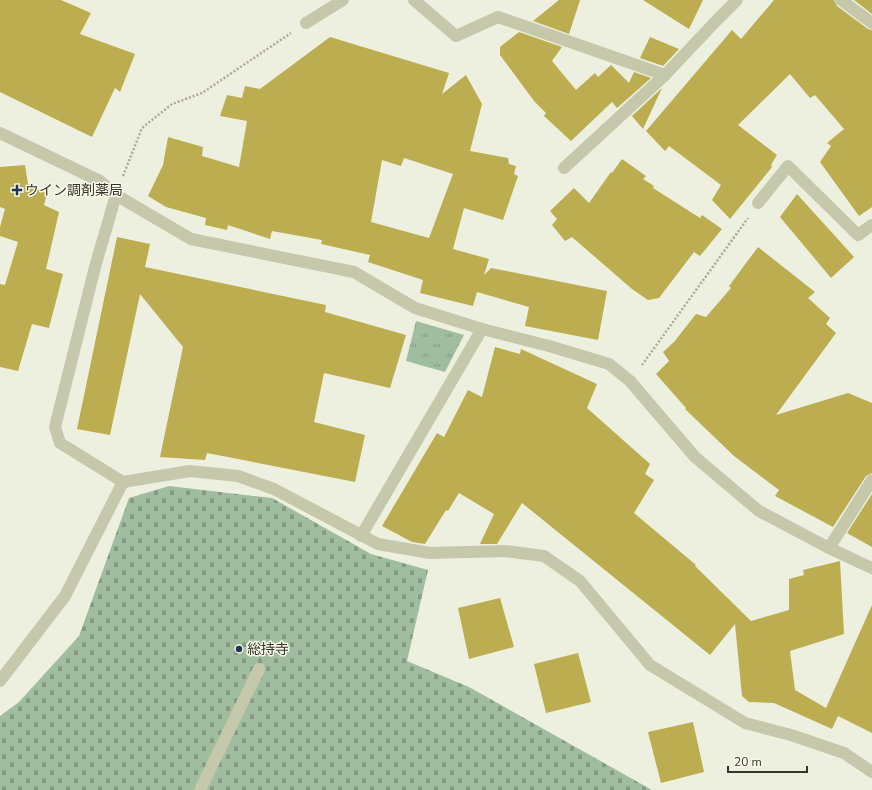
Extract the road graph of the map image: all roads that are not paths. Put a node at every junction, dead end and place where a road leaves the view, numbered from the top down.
1 (343, 0) edge
2 (414, 0) edge
3 (738, 0) edge
4 (841, 0) edge
5 (306, 23) road end
6 (872, 23) edge
7 (665, 75) junction
8 (0, 133) edge
9 (564, 168) dead end
10 (116, 195) junction
11 (758, 203) road end
12 (872, 224) edge
13 (482, 329) junction
14 (872, 480) edge
15 (122, 482) junction
16 (361, 536) junction
17 (829, 548) junction
18 (872, 568) edge
19 (259, 669) dead end
20 (0, 681) edge
21 (872, 772) edge
22 (202, 790) edge

1 - 5 street
2 - 7 street
3 - 7 street
4 - 6 street
7 - 9 street
8 - 10 street
10 - 13 street
10 - 15 street
11 - 12 street
13 - 16 street
13 - 17 street
14 - 17 street
15 - 16 street
15 - 20 street
16 - 21 street
17 - 18 street
19 - 22 street

